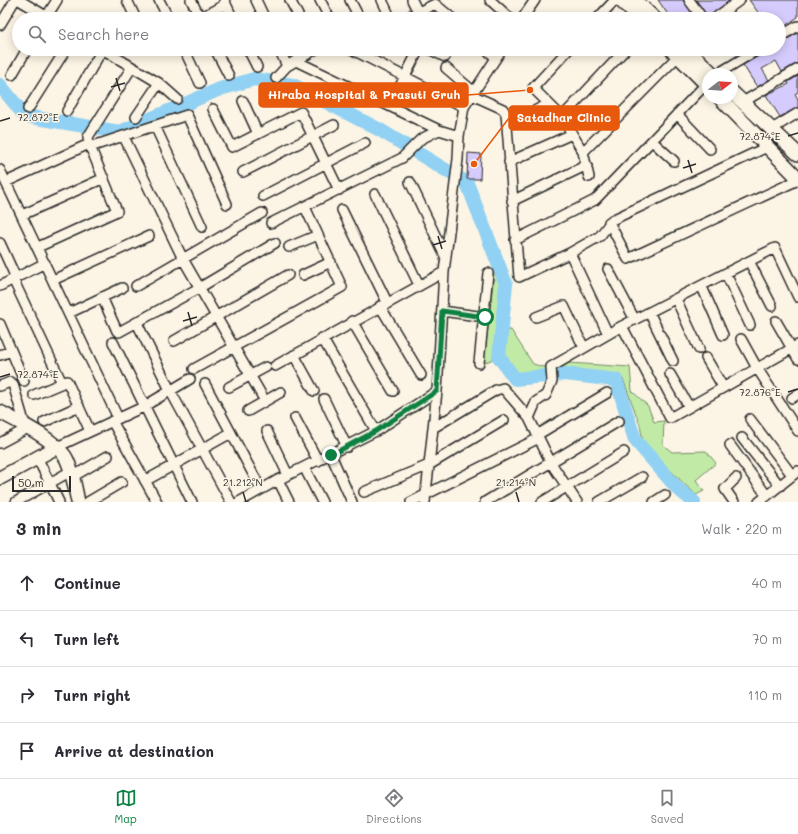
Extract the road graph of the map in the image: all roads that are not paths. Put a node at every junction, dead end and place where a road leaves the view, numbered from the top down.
1 (15, 0) edge
2 (19, 0) edge
3 (57, 0) edge
4 (127, 0) edge
5 (159, 0) edge
6 (191, 0) edge
7 (256, 0) edge
8 (290, 0) edge
9 (320, 0) edge
10 (350, 0) edge
11 (382, 0) edge
12 (490, 0) edge
13 (535, 0) edge
14 (615, 0) edge
15 (620, 0) edge
16 (635, 0) edge
17 (690, 0) edge
18 (740, 0) edge
19 (225, 2) edge
20 (415, 4) edge
21 (38, 12) edge
22 (51, 12) edge
23 (133, 12) edge
24 (165, 12) edge
25 (197, 12) edge
26 (210, 12) edge
27 (230, 12) edge
28 (262, 12) edge
29 (296, 12) edge
30 (326, 12) edge
31 (356, 12) edge
32 (388, 12) edge
33 (445, 12) edge
34 (503, 12) edge
35 (527, 12) edge
36 (604, 12) edge
37 (633, 12) edge
38 (648, 12) edge
39 (698, 12) edge
40 (724, 12) edge
41 (0, 25) edge
42 (798, 26) edge
43 (786, 33) edge
44 (24, 56) edge
45 (62, 56) edge
46 (98, 56) edge
47 (114, 56) edge
48 (187, 56) edge
49 (219, 56) edge
50 (252, 56) edge
51 (283, 56) edge
52 (304, 56) edge
53 (365, 56) edge
54 (415, 56) edge
55 (562, 56) edge
56 (619, 56) edge
57 (673, 56) edge
58 (683, 56) edge
59 (747, 56) edge
60 (496, 58) edge
61 (296, 61) junction
62 (288, 66) junction
63 (132, 67) junction
64 (257, 67) dead end
65 (446, 68) dead end
66 (727, 68) edge
67 (798, 69) edge
68 (702, 74) edge
69 (12, 75) dead end
70 (229, 76) dead end
71 (404, 76) junction
72 (276, 78) dead end
73 (159, 83) junction
74 (200, 83) dead end
75 (702, 88) edge
76 (473, 93) junction
77 (738, 98) edge
78 (176, 99) dead end
79 (243, 101) dead end
80 (742, 102) junction
81 (548, 104) junction
82 (726, 104) edge
83 (390, 106) junction
84 (464, 107) junction
85 (28, 109) dead end
86 (213, 109) dead end
87 (67, 111) dead end
88 (798, 113) edge
89 (677, 114) junction
90 (562, 117) junction
91 (136, 118) dead end
92 (334, 125) dead end
93 (507, 125) junction
94 (155, 126) junction
95 (772, 129) junction
96 (439, 130) junction
97 (258, 134) junction
98 (572, 134) junction
99 (313, 136) junction
100 (459, 136) junction
101 (124, 137) junction
102 (652, 141) junction
103 (365, 143) dead end
104 (90, 146) junction
105 (769, 146) junction
106 (710, 149) dead end
107 (583, 152) junction
108 (798, 154) edge
109 (674, 161) dead end
110 (509, 162) junction
111 (326, 163) junction
112 (587, 165) junction
113 (0, 170) edge
114 (243, 172) dead end
115 (796, 173) edge
116 (589, 177) dead end
117 (104, 178) junction
118 (6, 182) junction
119 (410, 182) dead end
120 (339, 190) junction
121 (375, 194) dead end
122 (263, 196) dead end
123 (512, 200) junction
124 (227, 204) dead end
125 (305, 207) junction
126 (342, 210) dead end
127 (262, 213) dead end
128 (22, 215) junction
129 (609, 222) junction
130 (271, 224) dead end
131 (202, 227) dead end
132 (318, 235) junction
133 (149, 236) dead end
134 (515, 240) junction
135 (0, 243) edge
136 (275, 243) dead end
137 (288, 247) dead end
138 (38, 248) junction
139 (570, 253) junction
140 (446, 257) junction
141 (183, 259) junction
142 (749, 261) junction
143 (331, 262) junction
144 (45, 263) junction
145 (608, 269) dead end
146 (444, 272) junction
147 (488, 273) dead end
148 (726, 274) junction
149 (288, 275) dead end
150 (303, 275) dead end
151 (15, 278) junction
152 (53, 280) junction
153 (420, 285) junction
154 (0, 286) edge
155 (136, 286) dead end
156 (702, 286) junction
157 (122, 288) dead end
158 (199, 288) junction
159 (102, 297) junction
160 (798, 297) edge
161 (676, 299) junction
162 (384, 304) junction
163 (772, 306) dead end
164 (442, 311) junction
165 (649, 312) junction
166 (69, 313) junction
167 (216, 317) junction
168 (485, 317) junction
169 (536, 317) dead end
170 (635, 320) junction
171 (352, 321) junction
172 (776, 321) dead end
173 (137, 323) junction
174 (0, 324) edge
175 (750, 325) dead end
176 (622, 326) junction
177 (2, 334) edge
178 (608, 334) junction
179 (723, 335) dead end
180 (322, 338) junction
181 (742, 339) dead end
182 (174, 341) dead end
183 (113, 342) dead end
184 (795, 346) edge
185 (234, 347) junction
186 (584, 348) junction
187 (699, 349) dead end
188 (12, 351) junction
189 (0, 355) edge
190 (294, 355) junction
191 (706, 358) dead end
192 (798, 359) edge
193 (674, 361) dead end
194 (479, 363) dead end
195 (757, 368) junction
196 (194, 369) dead end
197 (670, 374) dead end
198 (421, 375) dead end
199 (250, 376) junction
200 (190, 380) dead end
201 (24, 381) dead end
202 (62, 383) junction
203 (205, 384) dead end
204 (0, 386) edge
205 (229, 387) dead end
206 (723, 387) junction
207 (314, 391) dead end
208 (393, 391) dead end
209 (437, 391) junction
210 (170, 392) junction
211 (281, 392) dead end
212 (607, 393) dead end
213 (34, 396) dead end
214 (324, 398) dead end
215 (265, 401) junction
216 (78, 406) junction
217 (143, 407) junction
218 (689, 407) junction
219 (248, 411) dead end
220 (0, 412) edge
221 (295, 418) dead end
222 (529, 418) junction
223 (115, 419) junction
224 (750, 419) dead end
225 (504, 420) dead end
226 (619, 421) dead end
227 (44, 422) dead end
228 (26, 427) junction
229 (433, 428) junction
230 (90, 431) junction
231 (267, 431) dead end
232 (376, 431) junction
233 (798, 431) edge
234 (231, 433) junction
235 (538, 437) junction
236 (742, 438) dead end
237 (0, 443) edge
238 (730, 445) dead end
239 (57, 447) junction
240 (347, 447) junction
241 (202, 450) junction
242 (624, 452) dead end
243 (331, 455) junction
244 (108, 456) dead end
245 (37, 457) junction
246 (318, 461) junction
247 (551, 463) junction
248 (429, 465) junction
249 (173, 466) junction
250 (304, 467) junction
251 (795, 473) edge
252 (72, 474) junction
253 (288, 475) junction
254 (642, 477) dead end
255 (0, 478) edge
256 (736, 478) dead end
257 (278, 480) junction
258 (145, 481) junction
259 (122, 482) dead end
260 (50, 483) junction
261 (567, 486) junction
262 (780, 486) junction
263 (261, 489) junction
264 (364, 492) dead end
265 (665, 495) dead end
266 (767, 496) junction
267 (426, 499) edge
268 (16, 502) edge
269 (59, 502) edge
270 (78, 502) edge
271 (88, 502) edge
272 (157, 502) edge
273 (192, 502) edge
274 (231, 502) edge
275 (239, 502) edge
276 (289, 502) edge
277 (322, 502) edge
278 (352, 502) edge
279 (411, 502) edge
280 (486, 502) edge
281 (542, 502) edge
282 (577, 502) edge
283 (599, 502) edge
284 (654, 502) edge
285 (734, 502) edge
286 (759, 502) edge

1 - 41 street
2 - 21 street
3 - 22 street
4 - 23 street
5 - 24 street
6 - 25 street
7 - 28 street
8 - 29 street
9 - 30 street
10 - 31 street
11 - 32 street
12 - 34 street
13 - 35 street
14 - 36 street
15 - 37 street
16 - 38 street
17 - 39 street
18 - 40 street
19 - 26 street
19 - 27 street
20 - 33 street
42 - 43 street
44 - 69 street
45 - 85 street
46 - 87 street
47 - 63 street
48 - 74 street
49 - 70 street
50 - 64 street
51 - 62 street
52 - 61 street
53 - 71 street
54 - 71 street
55 - 81 street
56 - 90 street
57 - 107 street
58 - 68 street
59 - 66 street
60 - 76 street
61 - 62 street
61 - 83 street
62 - 72 street
63 - 73 street
63 - 104 street
65 - 76 street
67 - 80 street
71 - 83 street
71 - 84 street
73 - 78 street
73 - 91 street
75 - 89 street
76 - 84 street
76 - 93 street
77 - 80 street
79 - 97 street
80 - 95 street
81 - 90 street
81 - 93 street
82 - 105 street
83 - 96 street
84 - 100 street
86 - 97 street
88 - 95 street
89 - 102 street
89 - 106 street
90 - 98 street
92 - 99 street
93 - 110 street
94 - 101 street
94 - 124 street
94 - 131 street
95 - 108 street
96 - 100 street
96 - 120 street
97 - 99 street
98 - 107 street
98 - 110 street
99 - 111 street
99 - 114 street
100 - 140 street
101 - 104 street
101 - 141 street
102 - 109 street
102 - 134 street
103 - 111 street
104 - 117 street
104 - 118 street
105 - 115 street
105 - 129 street
107 - 112 street
110 - 123 street
111 - 120 street
111 - 122 street
112 - 116 street
112 - 123 street
113 - 118 street
115 - 129 street
117 - 128 street
117 - 138 street
118 - 128 street
119 - 140 street
120 - 125 street
121 - 153 street
123 - 134 street
125 - 130 street
125 - 132 street
126 - 162 street
127 - 141 street
128 - 138 street
129 - 139 street
132 - 137 street
132 - 143 street
133 - 152 street
134 - 139 street
135 - 151 street
136 - 158 street
138 - 144 street
139 - 178 street
140 - 146 street
141 - 155 street
141 - 158 street
142 - 148 street
142 - 160 street
142 - 163 street
143 - 150 street
143 - 185 street
144 - 151 street
144 - 152 street
145 - 170 street
146 - 153 street
146 - 164 street
147 - 168 street
148 - 156 street
148 - 175 street
149 - 167 street
151 - 154 street
151 - 202 street
152 - 166 street
153 - 162 street
156 - 161 street
156 - 179 street
157 - 159 street
158 - 167 street
158 - 173 street
159 - 166 street
159 - 173 street
161 - 165 street
161 - 187 street
162 - 171 street
162 - 198 street
164 - 168 street
164 - 209 street
165 - 170 street
165 - 193 street
166 - 223 street
167 - 182 street
167 - 185 street
168 - 194 street
169 - 186 street
170 - 176 street
171 - 180 street
171 - 208 street
172 - 184 street
173 - 210 street
174 - 177 street
176 - 178 street
176 - 218 street
177 - 188 street
178 - 186 street
180 - 190 street
180 - 232 street
181 - 195 street
183 - 217 street
184 - 192 street
184 - 195 street
185 - 196 street
185 - 199 street
186 - 222 street
188 - 189 street
188 - 201 street
190 - 199 street
190 - 207 street
191 - 206 street
195 - 206 street
195 - 233 street
197 - 218 street
199 - 205 street
199 - 215 street
200 - 210 street
202 - 213 street
202 - 216 street
203 - 234 street
204 - 228 street
206 - 218 street
209 - 229 street
209 - 232 street
210 - 217 street
210 - 241 street
211 - 215 street
212 - 235 street
214 - 240 street
215 - 219 street
216 - 227 street
216 - 230 street
217 - 223 street
217 - 249 street
220 - 228 street
221 - 246 street
222 - 229 street
222 - 235 street
223 - 230 street
223 - 258 street
224 - 251 street
225 - 248 street
226 - 247 street
228 - 237 street
228 - 239 street
229 - 248 street
230 - 239 street
231 - 253 street
232 - 240 street
234 - 241 street
234 - 263 street
235 - 247 street
235 - 267 street
236 - 262 street
238 - 266 street
239 - 245 street
239 - 252 street
240 - 243 street
241 - 249 street
241 - 274 street
242 - 261 street
243 - 246 street
243 - 278 street
244 - 252 street
245 - 255 street
245 - 260 street
246 - 250 street
247 - 261 street
247 - 280 street
248 - 264 street
248 - 267 street
249 - 258 street
249 - 273 street
250 - 253 street
250 - 277 street
251 - 262 street
252 - 260 street
252 - 270 street
253 - 257 street
254 - 283 street
256 - 285 street
257 - 263 street
257 - 276 street
258 - 272 street
259 - 271 street
260 - 268 street
260 - 269 street
261 - 281 street
261 - 282 street
262 - 266 street
263 - 275 street
265 - 284 street
266 - 286 street
267 - 279 street

